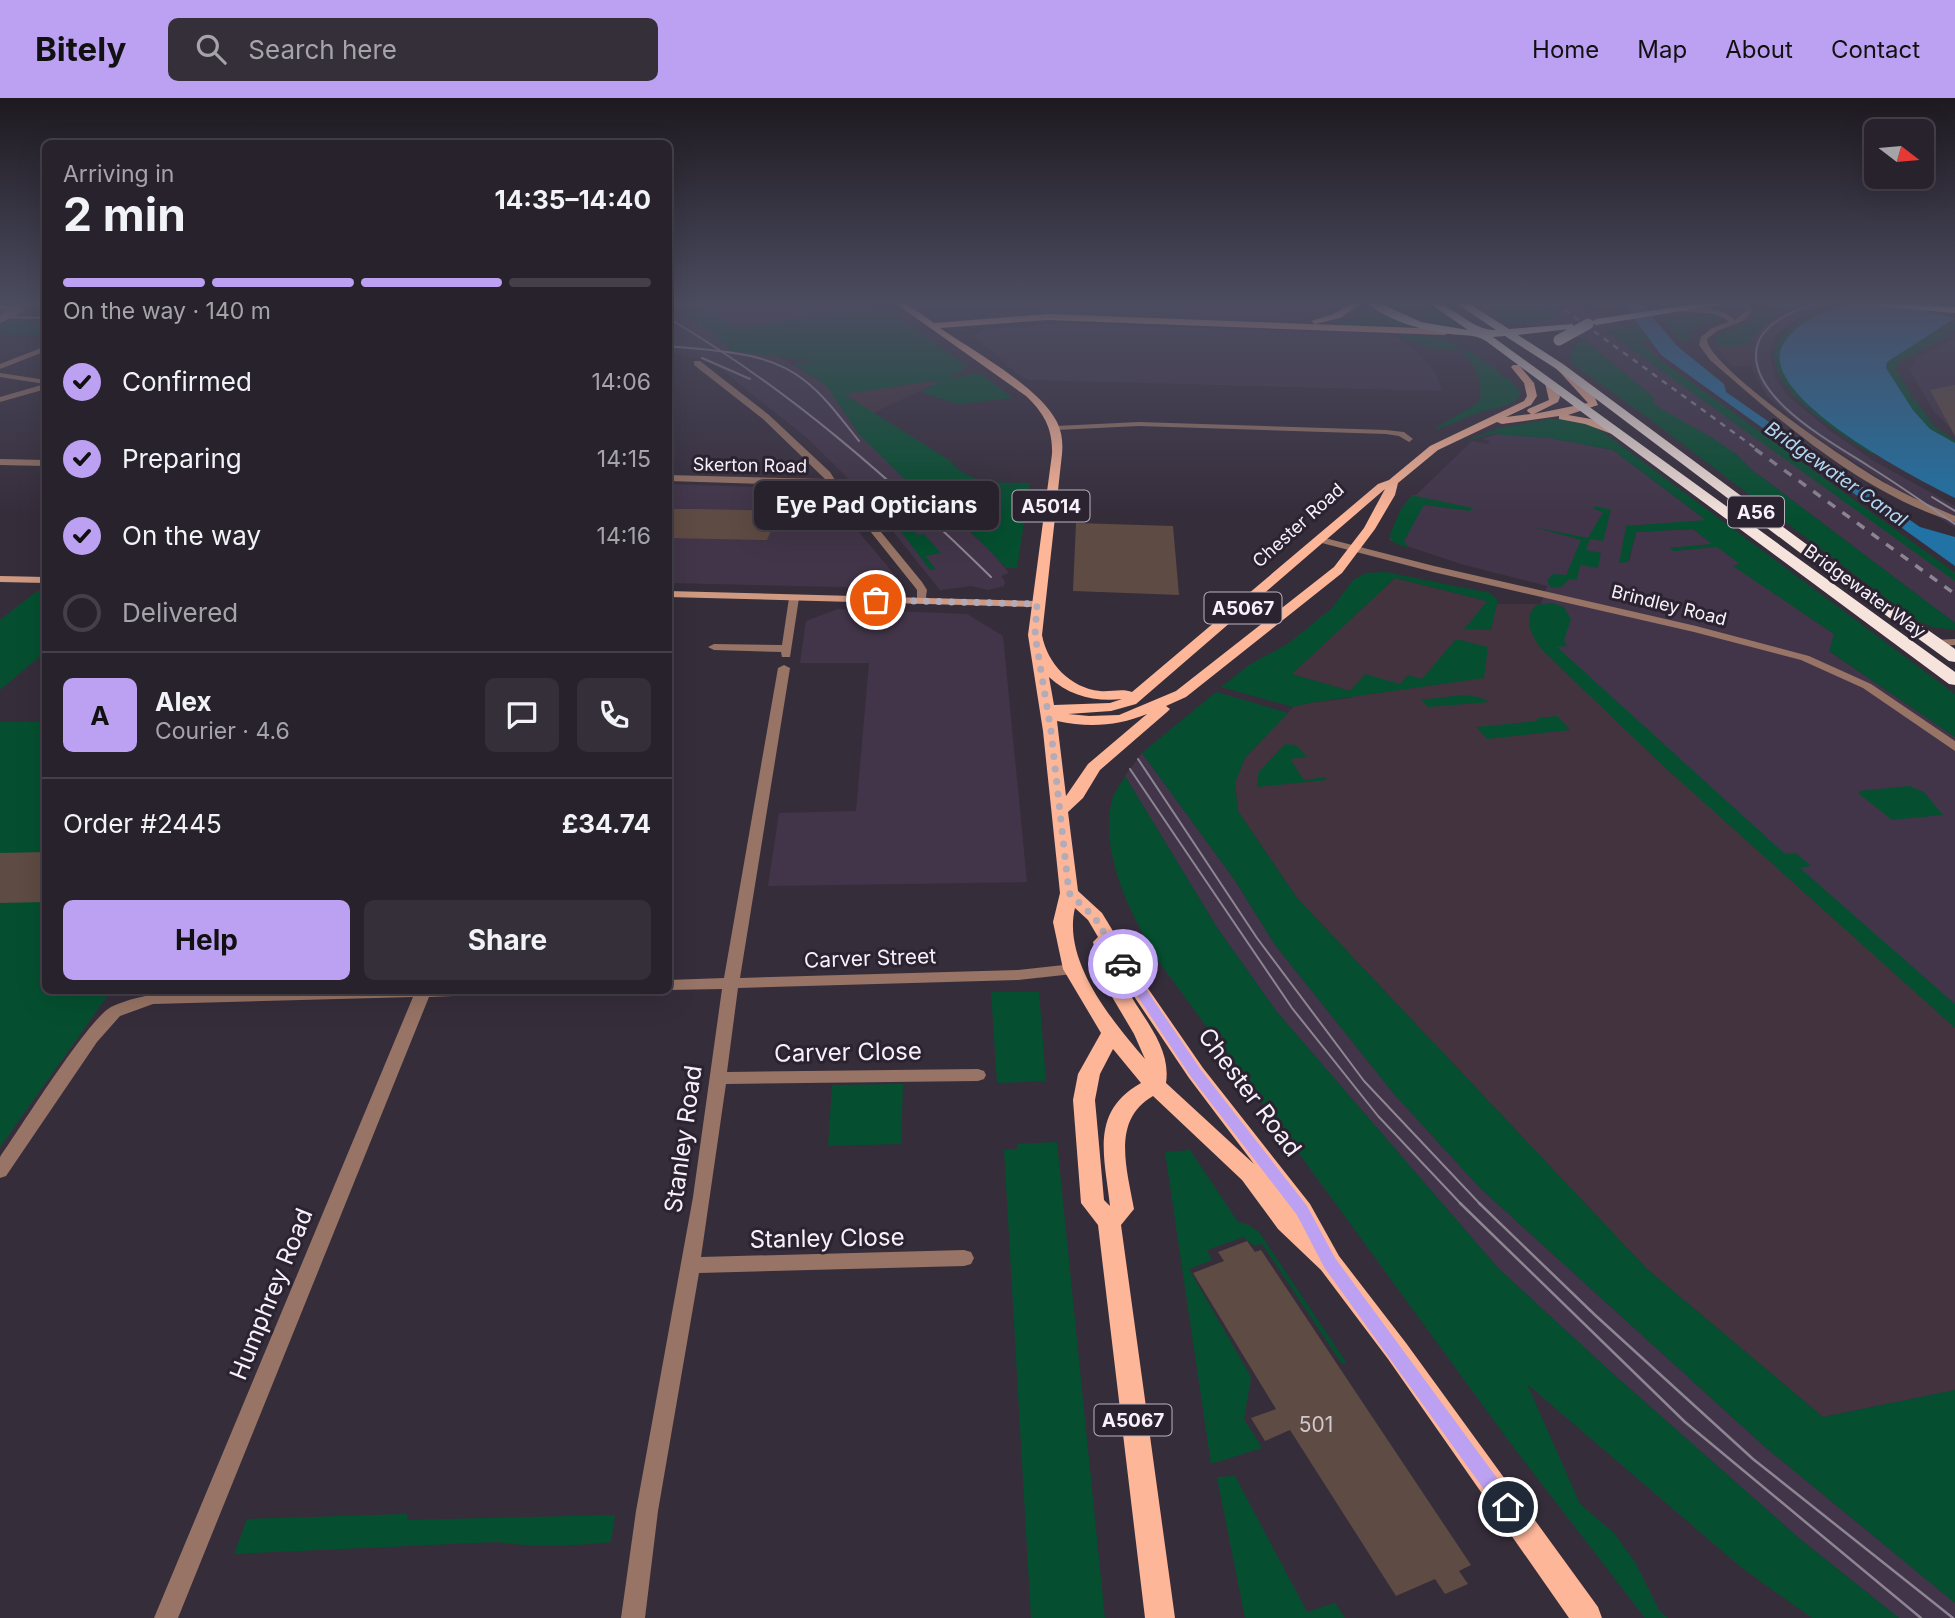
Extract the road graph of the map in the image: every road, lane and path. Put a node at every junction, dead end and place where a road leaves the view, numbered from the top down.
1 (710, 374) edge
2 (999, 374) edge
3 (1521, 374) edge
4 (1531, 374) edge
5 (1537, 374) edge
6 (1566, 374) edge
7 (1570, 374) edge
8 (1731, 374) edge
9 (0, 375) edge
10 (1548, 382) junction
11 (42, 383) edge
12 (42, 385) edge
13 (0, 400) edge
14 (1586, 408) junction
15 (1545, 416) junction
16 (1485, 424) junction
17 (1056, 428) junction
18 (1406, 435) dead end
19 (1623, 435) junction
20 (0, 462) edge
21 (42, 464) edge
22 (672, 478) edge
23 (831, 482) junction
24 (1393, 482) junction
25 (1955, 519) edge
26 (1321, 540) junction
27 (1354, 549) junction
28 (0, 579) edge
29 (42, 580) edge
30 (672, 594) edge
31 (794, 598) junction
32 (921, 601) junction
33 (1037, 604) junction
34 (1955, 642) edge
35 (1936, 643) junction
36 (714, 647) dead end
37 (786, 649) junction
38 (1037, 649) junction
39 (1955, 657) edge
40 (1955, 680) edge
41 (1144, 690) junction
42 (1181, 694) junction
43 (1047, 710) junction
44 (1955, 747) edge
45 (1059, 812) junction
46 (1069, 893) junction
47 (1095, 918) junction
48 (1073, 969) junction
49 (731, 983) junction
50 (672, 985) edge
51 (322, 994) edge
52 (423, 994) edge
53 (1111, 1033) junction
54 (978, 1075) dead end
55 (719, 1078) junction
56 (1156, 1085) junction
57 (0, 1171) edge
58 (1109, 1222) junction
59 (964, 1258) dead end
60 (1330, 1262) junction
61 (691, 1265) junction
62 (166, 1618) edge
63 (633, 1618) edge
64 (1160, 1618) edge
65 (1587, 1618) edge

1 - 23 street
2 - 17 main road
3 - 16 main road
4 - 10 highway
5 - 10 highway, Bridgewater Way / A56
6 - 14 main road
7 - 35 highway, Bridgewater Way / A56
8 - 25 street
9 - 11 street
10 - 14 highway, Bridgewater Way / A56
10 - 16 main road, A5067
12 - 13 street
14 - 15 main road, A5067
14 - 19 highway, Bridgewater Way / A56
15 - 16 main road, A5067
15 - 19 main road, A5067
16 - 24 main road, Chester Road / A5067
17 - 18 street
17 - 33 main road, A5014
19 - 40 highway, Bridgewater Way / A56
20 - 21 street
22 - 23 street, Skerton Road
23 - 32 street
24 - 26 main road, Chester Road / A5067
24 - 27 main road, Chester Road / A5067
26 - 27 street, Brindley Road
26 - 41 main road, Chester Road / A5067
27 - 42 main road, Chester Road / A5067
27 - 44 street, Brindley Road
28 - 29 main road
30 - 31 main road
31 - 32 main road
31 - 37 street, Stanley Road
32 - 33 main road
33 - 38 main road, A5014
34 - 35 street
35 - 39 highway, Bridgewater Way / A56
36 - 37 street
37 - 49 street, Stanley Road
38 - 41 main road
38 - 43 main road, A5014
41 - 43 main road, Chester Road / A5067
42 - 43 main road, Chester Road / A5067
42 - 45 main road, A5067
43 - 45 main road, A5014
45 - 46 main road, A5014
46 - 47 main road, Chester Road / A5014
46 - 48 main road, A5014
47 - 56 main road
47 - 60 main road, Chester Road / A5014
48 - 49 street, Carver Street
48 - 53 main road, A5014
49 - 50 street, Carver Street
49 - 55 street, Stanley Road
51 - 57 street
52 - 62 street, Humphrey Road
53 - 56 main road, Chester Road / A5014
53 - 58 main road
54 - 55 street, Carver Close
55 - 61 street, Stanley Road
56 - 58 main road
56 - 60 main road, Chester Road / A5014
58 - 64 main road, A5067
59 - 61 street, Stanley Close
60 - 65 main road, Chester Road / A5014
61 - 63 street, Stanley Road

